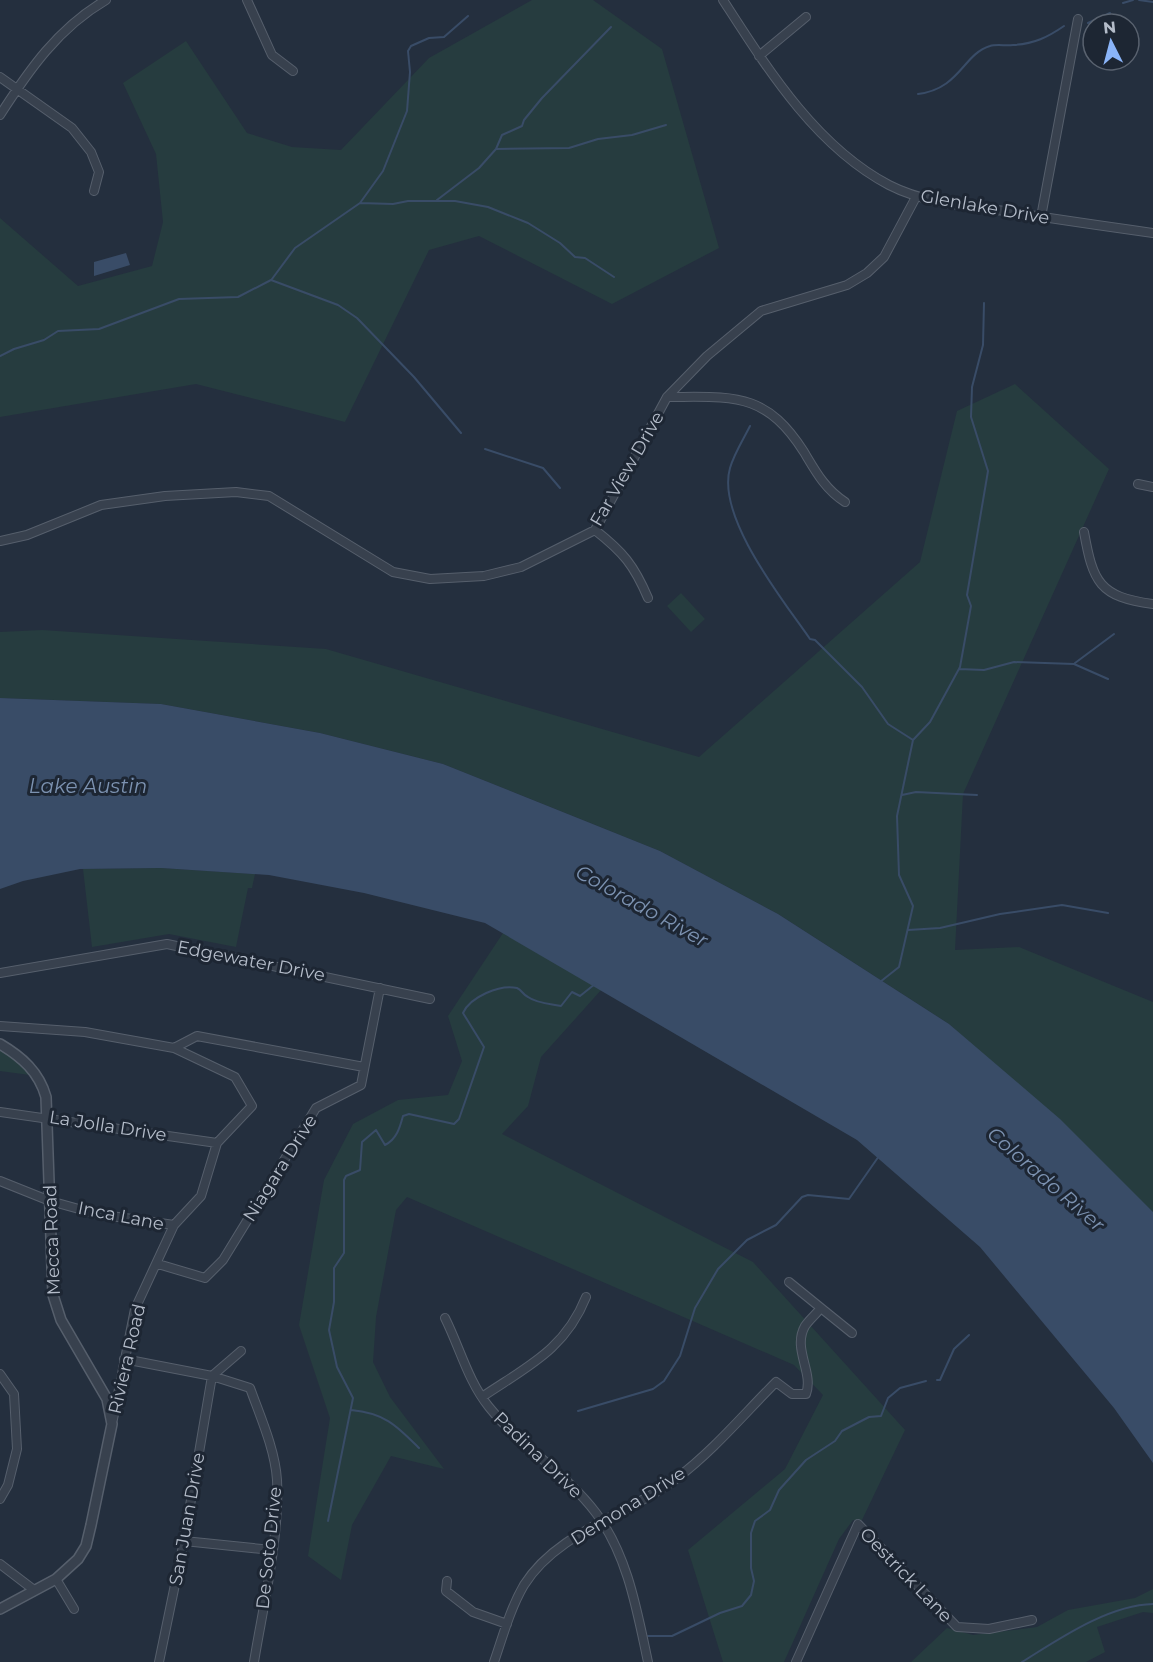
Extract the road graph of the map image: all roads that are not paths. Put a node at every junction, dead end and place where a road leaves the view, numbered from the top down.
1 (106, 0) edge
2 (248, 0) edge
3 (723, 0) edge
4 (806, 17) dead end
5 (1078, 19) dead end
6 (759, 56) junction
7 (293, 71) dead end
8 (0, 77) edge
9 (17, 89) junction
10 (0, 115) edge
11 (94, 191) dead end
12 (916, 196) junction
13 (1041, 217) junction
14 (1153, 233) edge
15 (668, 397) junction
16 (1138, 484) dead end
17 (1153, 487) edge
18 (845, 502) dead end
19 (595, 530) junction
20 (1084, 532) dead end
21 (0, 541) edge
22 (648, 598) dead end
23 (1153, 604) edge
24 (0, 973) edge
25 (380, 988) junction
26 (430, 999) dead end
27 (0, 1026) edge
28 (0, 1044) edge
29 (174, 1048) junction
30 (364, 1067) junction
31 (0, 1112) edge
32 (48, 1117) junction
33 (216, 1143) junction
34 (0, 1181) edge
35 (50, 1201) junction
36 (174, 1226) junction
37 (158, 1264) junction
38 (789, 1282) dead end
39 (586, 1297) dead end
40 (821, 1308) junction
41 (445, 1318) dead end
42 (852, 1333) dead end
43 (241, 1351) dead end
44 (124, 1359) junction
45 (0, 1374) edge
46 (212, 1376) junction
47 (482, 1397) junction
48 (112, 1424) junction
49 (0, 1498) edge
50 (602, 1523) junction
51 (184, 1541) junction
52 (273, 1550) junction
53 (0, 1564) edge
54 (57, 1579) junction
55 (447, 1581) dead end
56 (34, 1590) junction
57 (0, 1609) edge
58 (74, 1609) dead end
59 (1032, 1620) dead end
60 (507, 1624) junction
61 (159, 1662) edge
62 (254, 1662) edge
63 (494, 1662) edge
64 (648, 1662) edge
65 (796, 1662) edge

1 - 9 street
2 - 7 street
3 - 6 street, Glenlake Drive
4 - 6 street
5 - 13 street
6 - 12 street, Glenlake Drive
8 - 9 street
9 - 10 street
9 - 11 street
12 - 13 street, Glenlake Drive
12 - 15 street, Far View Drive
13 - 14 street, Glenlake Drive
15 - 18 street
15 - 19 street, Far View Drive
16 - 17 street
19 - 21 street, Far View Drive
19 - 22 street
20 - 23 street
24 - 25 street, Edgewater Drive
25 - 26 street, Edgewater Drive
25 - 30 street, Niagara Drive
27 - 29 street
28 - 32 street, Mecca Road
29 - 30 street
29 - 33 street, Riviera Road
30 - 37 street, Niagara Drive
31 - 32 street, La Jolla Drive
32 - 33 street, La Jolla Drive
32 - 35 street, Mecca Road
33 - 36 street, Riviera Road
34 - 35 street, Inca Lane
35 - 36 street, Inca Lane
35 - 48 street, Mecca Road
36 - 37 street, Riviera Road
37 - 44 street, Riviera Road
38 - 40 street
39 - 47 street
40 - 42 street
40 - 50 street, Demona Drive
41 - 47 street, Padina Drive
43 - 46 street
44 - 46 street, De Soto Drive
44 - 48 street, Riviera Road
45 - 49 street
46 - 51 street, San Juan Drive
46 - 52 street, De Soto Drive
47 - 50 street, Padina Drive
48 - 54 street, Mecca Road
50 - 60 street, Demona Drive
50 - 64 street, Padina Drive
51 - 52 street
51 - 61 street, San Juan Drive
52 - 62 street, De Soto Drive
53 - 56 street
54 - 56 street, Mecca Road
54 - 58 street
55 - 60 street
56 - 57 street, Mecca Road
59 - 65 street, Oestrick Lane
60 - 63 street, Demona Drive

